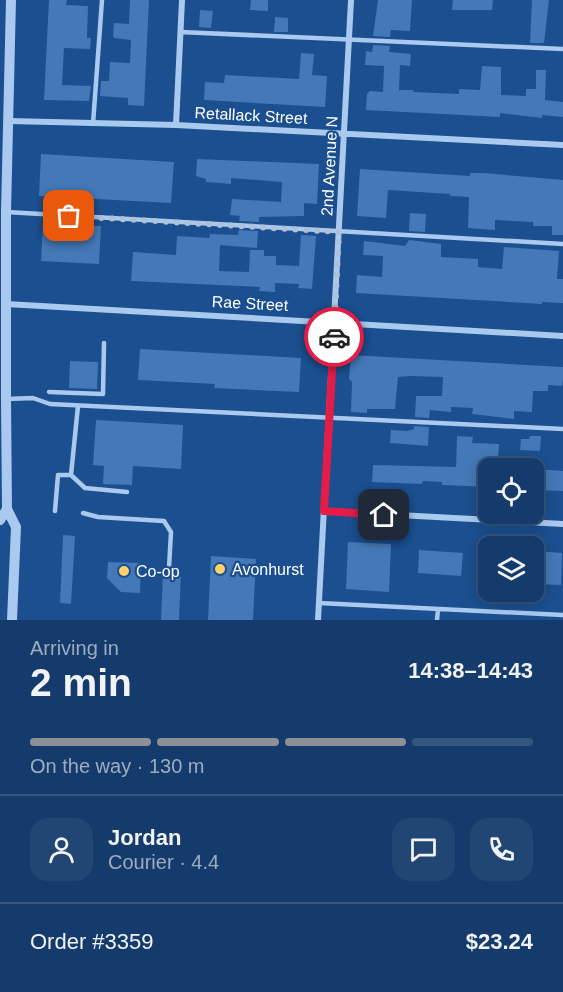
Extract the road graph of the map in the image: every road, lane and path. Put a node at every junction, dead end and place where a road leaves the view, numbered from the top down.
1 (11, 0) edge
2 (102, 0) edge
3 (182, 0) edge
4 (351, 0) edge
5 (180, 32) junction
6 (349, 40) junction
7 (563, 50) edge
8 (9, 121) junction
9 (93, 124) junction
10 (176, 126) junction
11 (344, 133) junction
12 (563, 145) edge
13 (6, 212) junction
14 (339, 232) junction
15 (563, 244) edge
16 (6, 304) junction
17 (335, 321) junction
18 (563, 336) edge
19 (104, 343) dead end
20 (49, 392) dead end
21 (4, 395) edge
22 (78, 406) junction
23 (330, 417) junction
24 (563, 429) edge
25 (71, 476) junction
26 (127, 492) dead end
27 (7, 509) junction
28 (55, 511) dead end
29 (324, 511) junction
30 (83, 513) dead end
31 (0, 520) edge
32 (563, 524) edge
33 (169, 567) dead end
34 (319, 603) junction
35 (438, 609) junction
36 (563, 615) edge
37 (12, 620) edge
38 (318, 620) edge
39 (437, 620) edge

1 - 8 street
2 - 9 lane
3 - 5 street
4 - 6 street, 2nd Avenue N
5 - 6 lane
5 - 10 street
6 - 7 lane
6 - 11 street, 2nd Avenue N
8 - 9 street, Retallack Street
8 - 13 street
9 - 10 street, Retallack Street
10 - 11 street, Retallack Street
11 - 12 street, Retallack Street
11 - 14 street, 2nd Avenue N
13 - 14 lane
13 - 16 street
14 - 15 lane
14 - 17 street, 2nd Avenue N
16 - 17 street, Rae Street
16 - 21 street
17 - 18 street, Rae Street
17 - 23 street, 2nd Avenue N
19 - 20 lane
21 - 22 lane
21 - 27 street
22 - 23 lane
22 - 25 lane
23 - 24 lane
23 - 29 street, 2nd Avenue N
25 - 26 lane
25 - 28 lane
27 - 31 street
27 - 37 street
29 - 32 street
29 - 34 street, 2nd Avenue N
30 - 33 lane
34 - 35 lane
34 - 38 street, 2nd Avenue N
35 - 36 lane
35 - 39 lane

